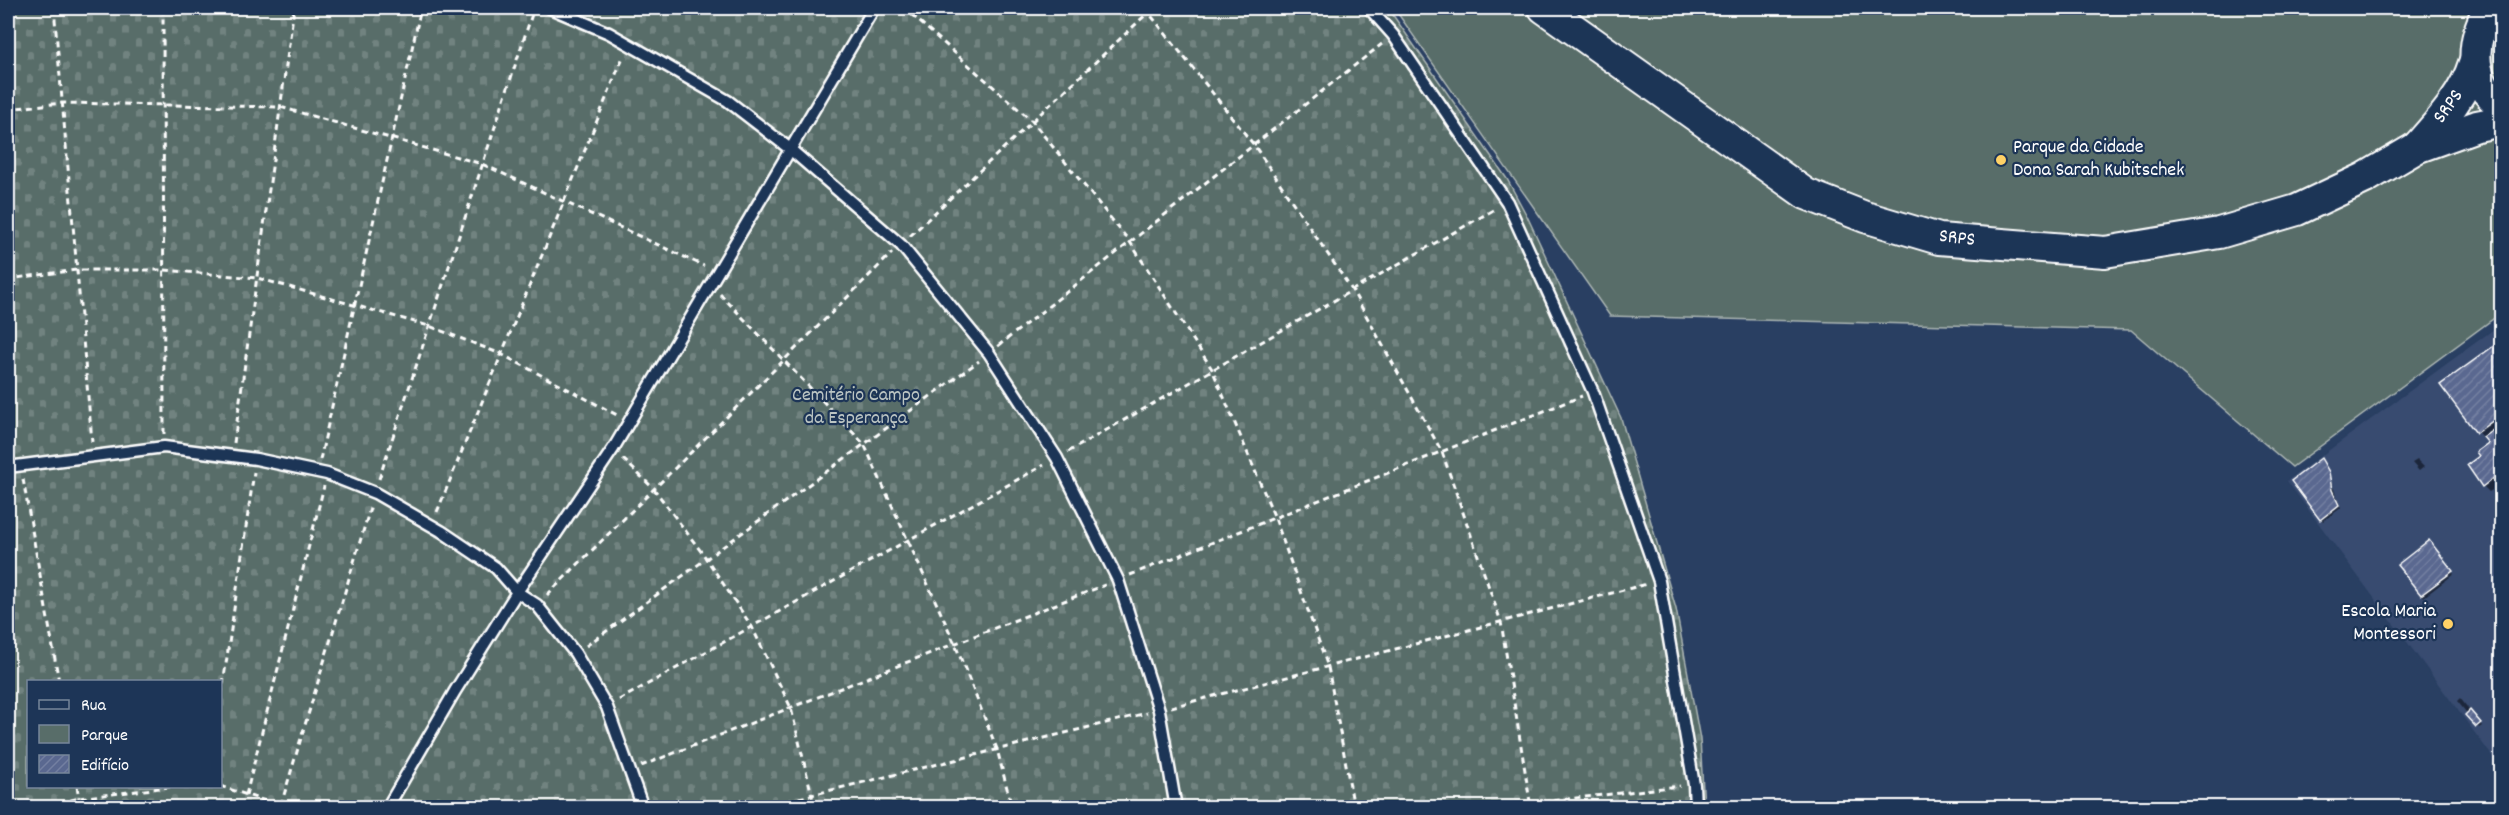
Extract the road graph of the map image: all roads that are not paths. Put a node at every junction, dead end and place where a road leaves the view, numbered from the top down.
1 (550, 8) edge
2 (874, 8) edge
3 (1369, 8) edge
4 (1544, 8) edge
5 (2489, 8) edge
6 (2474, 63) junction
7 (2502, 106) edge
8 (2502, 121) edge
9 (2416, 148) junction
10 (790, 149) junction
11 (8, 467) edge
12 (517, 591) junction
13 (387, 807) edge
14 (643, 807) edge
15 (1176, 807) edge
16 (1695, 807) edge

1 - 10 lane
2 - 10 lane
3 - 16 lane
4 - 9 main road, SRPS
5 - 6 main road
6 - 7 main road
6 - 9 main road, SRPS
8 - 9 main road, SRPS
10 - 12 lane
10 - 15 lane
11 - 12 lane
12 - 13 lane
12 - 14 lane

